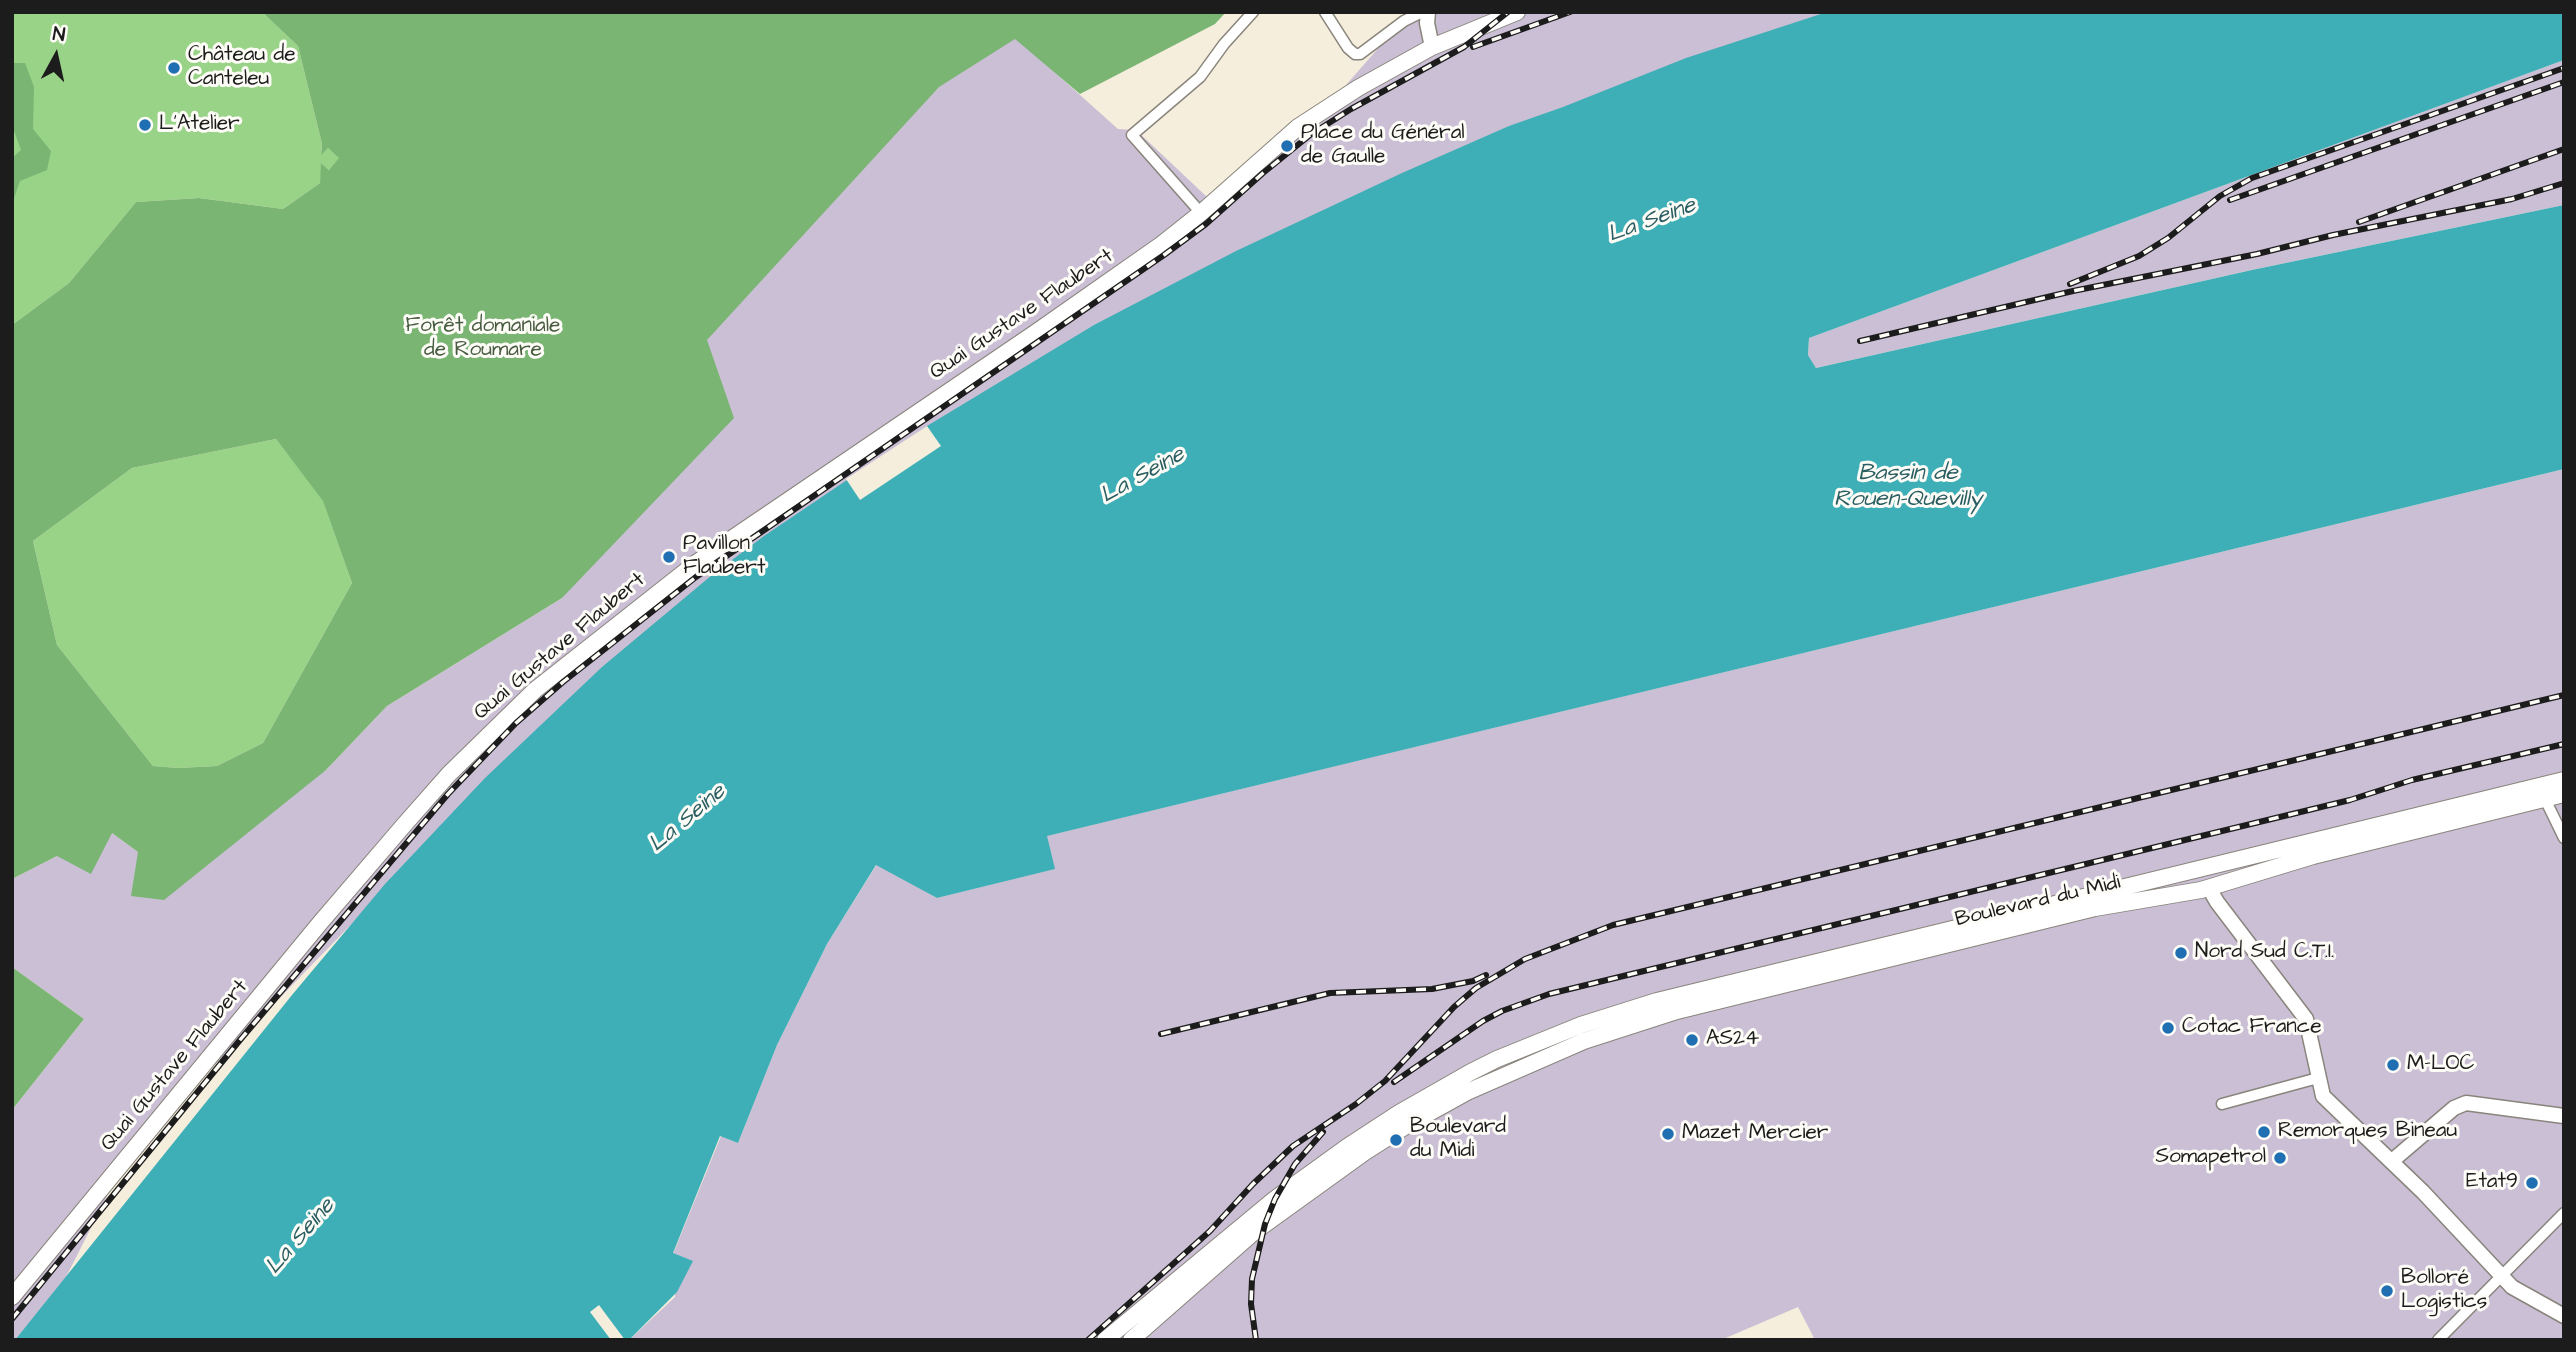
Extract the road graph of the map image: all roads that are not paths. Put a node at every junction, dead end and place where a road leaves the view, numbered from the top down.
1 (1253, 12) edge
2 (1325, 12) edge
3 (1425, 12) edge
4 (1517, 12) edge
5 (1432, 47) junction
6 (1201, 213) junction
7 (2564, 780) edge
8 (2542, 792) junction
9 (2564, 794) edge
10 (2564, 838) edge
11 (2204, 878) junction
12 (1626, 1009) junction
13 (1497, 1059) junction
14 (1525, 1061) junction
15 (2317, 1074) junction
16 (2222, 1104) dead end
17 (2564, 1116) edge
18 (2392, 1161) junction
19 (2564, 1213) edge
20 (2501, 1276) junction
21 (12, 1297) edge
22 (2564, 1316) edge
23 (1105, 1340) edge
24 (1131, 1340) edge
25 (2438, 1340) edge

1 - 6 street
2 - 3 street
3 - 5 street
4 - 5 main road, Quai Gustave Flaubert
5 - 6 main road, Quai Gustave Flaubert
6 - 21 main road, Quai Gustave Flaubert
7 - 8 main road, Boulevard du Midi
8 - 9 main road, Boulevard du Midi
8 - 10 street
8 - 11 main road, Boulevard du Midi
8 - 11 main road, Boulevard du Midi
11 - 12 main road, Boulevard du Midi
11 - 14 main road, Boulevard du Midi
11 - 15 street
12 - 13 main road, Boulevard du Midi
12 - 14 main road, Boulevard du Midi
13 - 14 main road, Boulevard du Midi
13 - 23 main road, Boulevard du Midi
14 - 24 main road, Boulevard du Midi
15 - 16 street
15 - 18 street
17 - 18 street
18 - 20 street
19 - 20 street
20 - 22 street
20 - 25 street

